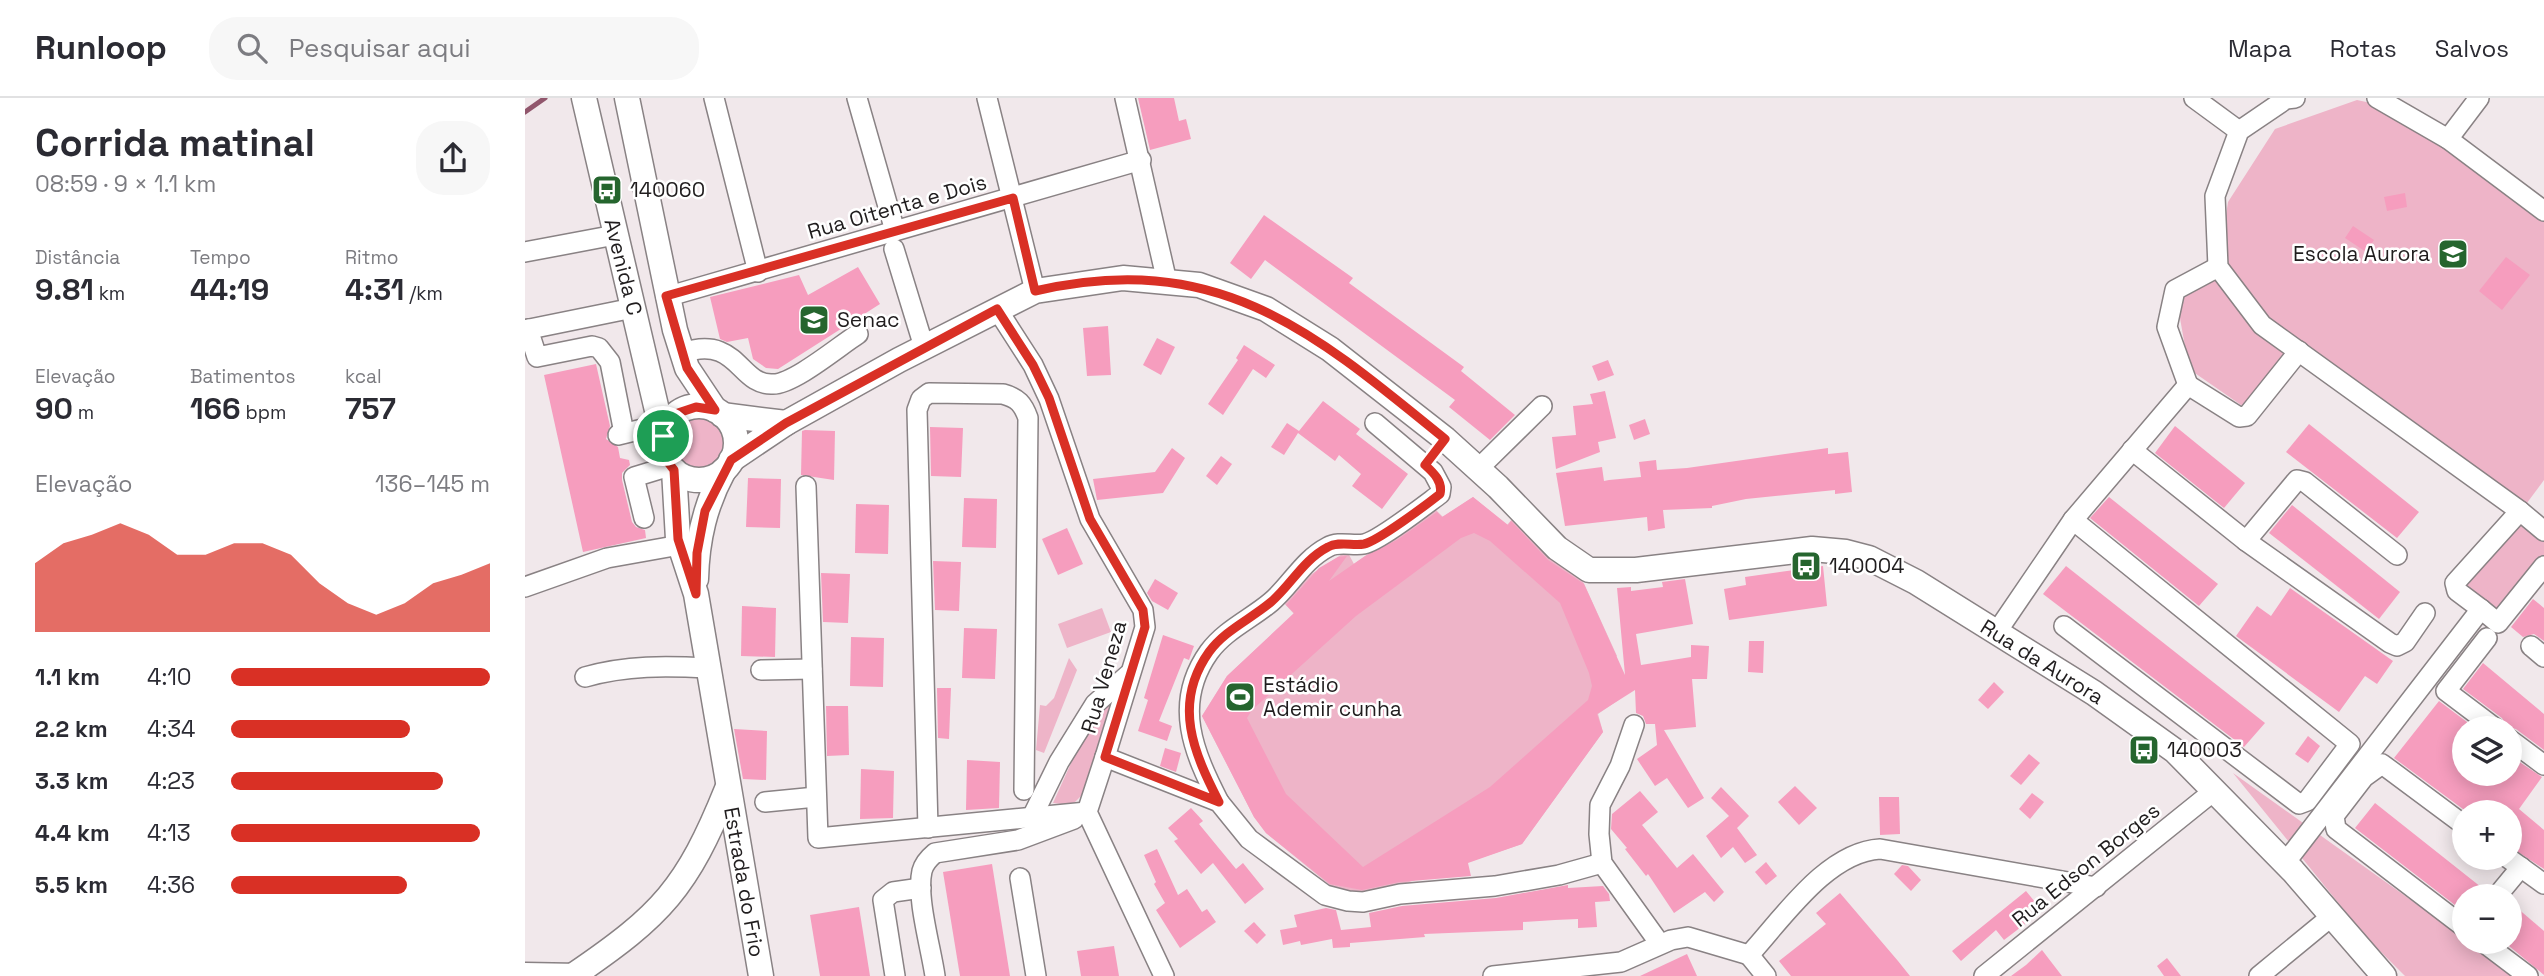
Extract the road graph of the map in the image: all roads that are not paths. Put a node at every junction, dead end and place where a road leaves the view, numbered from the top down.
1 (585, 98) edge
2 (627, 98) edge
3 (714, 98) edge
4 (857, 98) edge
5 (987, 98) edge
6 (1125, 98) edge
7 (2194, 98) edge
8 (2295, 98) edge
9 (2377, 98) edge
10 (2479, 98) edge
11 (2239, 131) junction
12 (2448, 139) junction
13 (1141, 160) junction
14 (1013, 198) junction
15 (2544, 211) edge
16 (615, 235) junction
17 (895, 240) junction
18 (525, 252) edge
19 (2218, 267) junction
20 (758, 272) junction
21 (1167, 282) junction
22 (1035, 291) junction
23 (666, 296) junction
24 (633, 308) junction
25 (997, 309) junction
26 (587, 317) junction
27 (526, 330) edge
28 (858, 334) dead end
29 (922, 342) junction
30 (592, 346) junction
31 (2299, 351) junction
32 (685, 352) junction
33 (2187, 385) junction
34 (1542, 406) dead end
35 (718, 413) junction
36 (786, 423) junction
37 (1375, 423) dead end
38 (661, 430) junction
39 (1445, 439) junction
40 (2132, 450) junction
41 (728, 465) junction
42 (1425, 465) junction
43 (672, 468) junction
44 (1479, 468) junction
45 (806, 486) dead end
46 (2520, 511) junction
47 (644, 518) dead end
48 (2073, 520) junction
49 (2544, 531) edge
50 (2246, 541) junction
51 (680, 545) junction
52 (2397, 555) dead end
53 (2544, 566) edge
54 (525, 587) edge
55 (696, 594) junction
56 (2481, 610) junction
57 (2425, 613) dead end
58 (2064, 626) dead end
59 (1996, 633) junction
60 (2487, 638) dead end
61 (709, 668) junction
62 (811, 669) junction
63 (761, 670) dead end
64 (1128, 675) junction
65 (585, 677) dead end
66 (2479, 716) edge
67 (1634, 724) dead end
68 (2522, 749) edge
69 (1105, 757) junction
70 (2544, 765) edge
71 (727, 788) junction
72 (1024, 790) dead end
73 (2215, 790) junction
74 (816, 797) junction
75 (765, 802) dead end
76 (1219, 802) junction
77 (1087, 812) junction
78 (2452, 816) edge
79 (1032, 817) junction
80 (928, 828) junction
81 (1602, 863) junction
82 (2285, 863) junction
83 (2522, 868) edge
84 (1020, 878) dead end
85 (2544, 884) edge
86 (2096, 887) junction
87 (921, 888) junction
88 (2332, 916) junction
89 (2452, 918) edge
90 (1660, 944) junction
91 (2499, 954) edge
92 (1749, 955) junction
93 (1623, 969) edge
94 (525, 975) edge
95 (577, 976) edge
96 (761, 976) edge
97 (895, 976) edge
98 (935, 976) edge
99 (1036, 976) edge
100 (1164, 976) edge
101 (1493, 976) edge
102 (1766, 976) edge
103 (1984, 976) edge
104 (2259, 976) edge
105 (2384, 976) edge
106 (2528, 976) edge

1 - 16 main road, Avenida C
2 - 23 main road, Avenida C
3 - 20 street
4 - 17 street
5 - 14 street
6 - 13 street
7 - 11 street
8 - 11 street
9 - 12 street
10 - 12 street
11 - 19 street
12 - 15 street
13 - 14 street, Rua Oitenta e Dois
13 - 21 street
14 - 17 street, Rua Oitenta e Dois
14 - 22 street
16 - 18 street
16 - 24 main road, Avenida C
17 - 20 street, Rua Oitenta e Dois
17 - 29 street
19 - 31 street
19 - 33 street
20 - 23 street, Rua Oitenta e Dois
21 - 22 main road
21 - 39 main road
22 - 25 main road
23 - 32 main road, Avenida C
24 - 26 street
24 - 38 main road, Avenida C
25 - 29 main road
25 - 64 street, Rua Veneza
26 - 27 street
26 - 30 street
27 - 30 street
28 - 32 street
29 - 36 main road
30 - 38 street
31 - 33 street
31 - 46 street
32 - 35 main road, Avenida C
33 - 40 street
34 - 44 street
35 - 36 main road
35 - 38 main road
35 - 41 main road
36 - 41 main road
37 - 42 street
38 - 43 main road
39 - 42 street
39 - 44 main road
40 - 48 street
40 - 50 street
41 - 43 main road
41 - 55 main road
42 - 76 street
43 - 47 street
43 - 51 main road
44 - 59 main road, Rua da Aurora
45 - 62 street
46 - 49 street
46 - 56 street
48 - 58 street
48 - 59 street
50 - 52 street
50 - 57 street
51 - 54 street
51 - 55 main road
53 - 56 street
55 - 61 main road, Estrada do Frio
56 - 82 street
59 - 73 main road, Rua da Aurora
60 - 66 street
61 - 65 street
61 - 71 main road, Estrada do Frio
62 - 63 street
62 - 74 street
64 - 69 street, Rua Veneza
64 - 79 street
67 - 81 street
68 - 70 street
69 - 76 street, Rua Veneza
69 - 77 street
71 - 95 main road
71 - 96 main road, Estrada do Frio
72 - 80 street
73 - 82 main road, Rua da Aurora
73 - 86 street, Rua Edson Borges
74 - 75 street
74 - 80 street
76 - 81 street, Rua Veneza
77 - 79 street
77 - 87 street
77 - 100 street
78 - 89 street
79 - 80 street
81 - 90 street
82 - 88 main road, Rua da Aurora
83 - 85 street
84 - 99 street
86 - 92 street
86 - 103 street, Rua Edson Borges
87 - 97 street
87 - 98 street
88 - 104 street
88 - 105 main road, Rua da Aurora
90 - 92 street
90 - 93 street
91 - 106 street
92 - 102 street
93 - 101 street
94 - 95 main road

